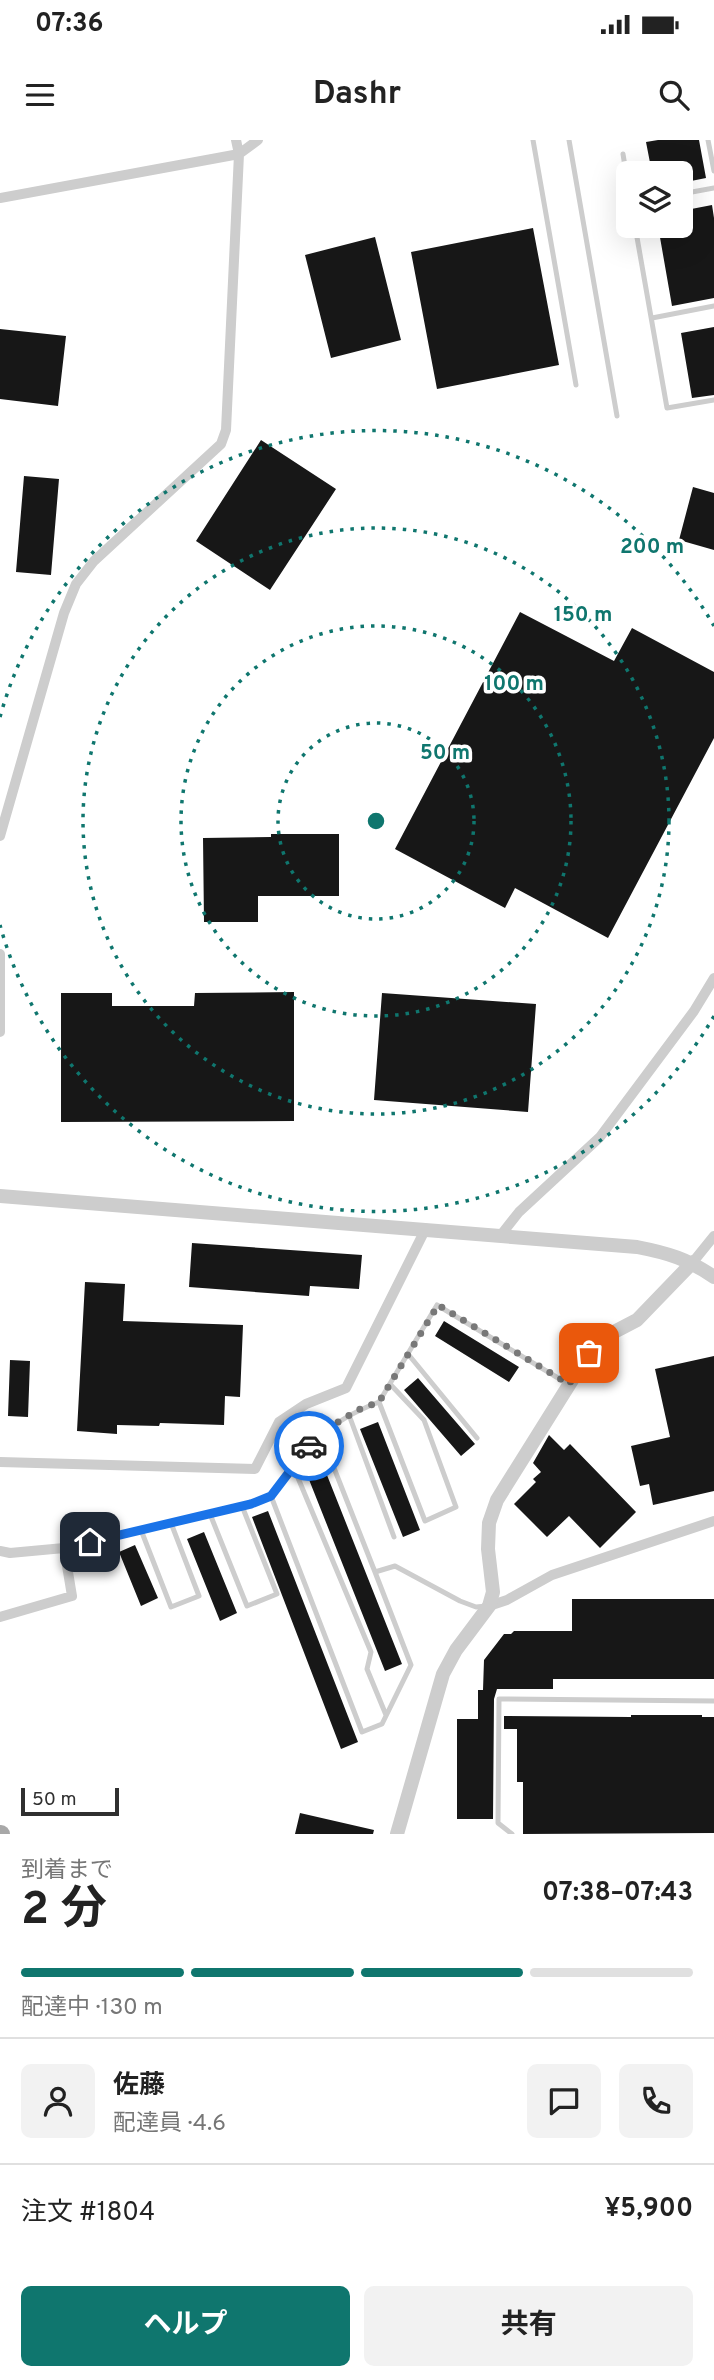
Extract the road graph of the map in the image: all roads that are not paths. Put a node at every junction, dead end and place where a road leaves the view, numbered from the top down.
1 (236, 140) edge
2 (258, 140) edge
3 (533, 140) edge
4 (569, 140) edge
5 (708, 140) edge
6 (239, 154) junction
7 (623, 154) dead end
8 (624, 161) edge
9 (714, 171) edge
10 (714, 188) edge
11 (693, 192) edge
12 (0, 198) edge
13 (637, 238) edge
14 (714, 306) edge
15 (652, 318) junction
16 (576, 385) dead end
17 (714, 400) edge
18 (617, 416) dead end
19 (0, 836) edge
20 (0, 954) edge
21 (714, 978) edge
22 (0, 1032) edge
23 (0, 1196) edge
24 (425, 1230) junction
25 (500, 1236) junction
26 (714, 1236) edge
27 (693, 1262) junction
28 (714, 1277) edge
29 (408, 1354) junction
30 (390, 1384) junction
31 (569, 1384) junction
32 (379, 1402) junction
33 (349, 1415) junction
34 (321, 1435) junction
35 (477, 1438) dead end
36 (0, 1462) edge
37 (293, 1466) junction
38 (271, 1496) junction
39 (242, 1506) junction
40 (210, 1514) junction
41 (714, 1521) edge
42 (171, 1523) junction
43 (141, 1530) junction
44 (394, 1537) dead end
45 (64, 1548) junction
46 (0, 1551) edge
47 (375, 1572) junction
48 (489, 1606) junction
49 (0, 1617) edge
50 (714, 1700) edge
51 (386, 1715) junction
52 (397, 1834) edge
53 (512, 1834) edge

1 - 6 street
2 - 6 street
3 - 16 lane
4 - 18 lane
5 - 9 lane
6 - 12 street
6 - 19 street
7 - 8 lane
10 - 11 lane
13 - 15 lane
14 - 15 lane
15 - 17 lane
20 - 22 street
21 - 25 street
23 - 24 street
24 - 25 street
24 - 36 street
25 - 27 street
26 - 27 street
27 - 28 street
27 - 31 street
29 - 30 lane
29 - 31 lane
29 - 35 lane
30 - 32 lane
30 - 32 lane
31 - 48 street
32 - 33 lane
33 - 34 lane
33 - 44 lane
34 - 37 lane
34 - 47 lane
37 - 38 lane
37 - 51 lane
38 - 39 lane
38 - 51 lane
39 - 40 lane
39 - 40 lane
40 - 42 lane
41 - 48 street
42 - 43 lane
42 - 43 lane
43 - 45 lane
45 - 46 street
45 - 49 street
47 - 48 lane
47 - 51 lane
48 - 52 street
50 - 53 lane

